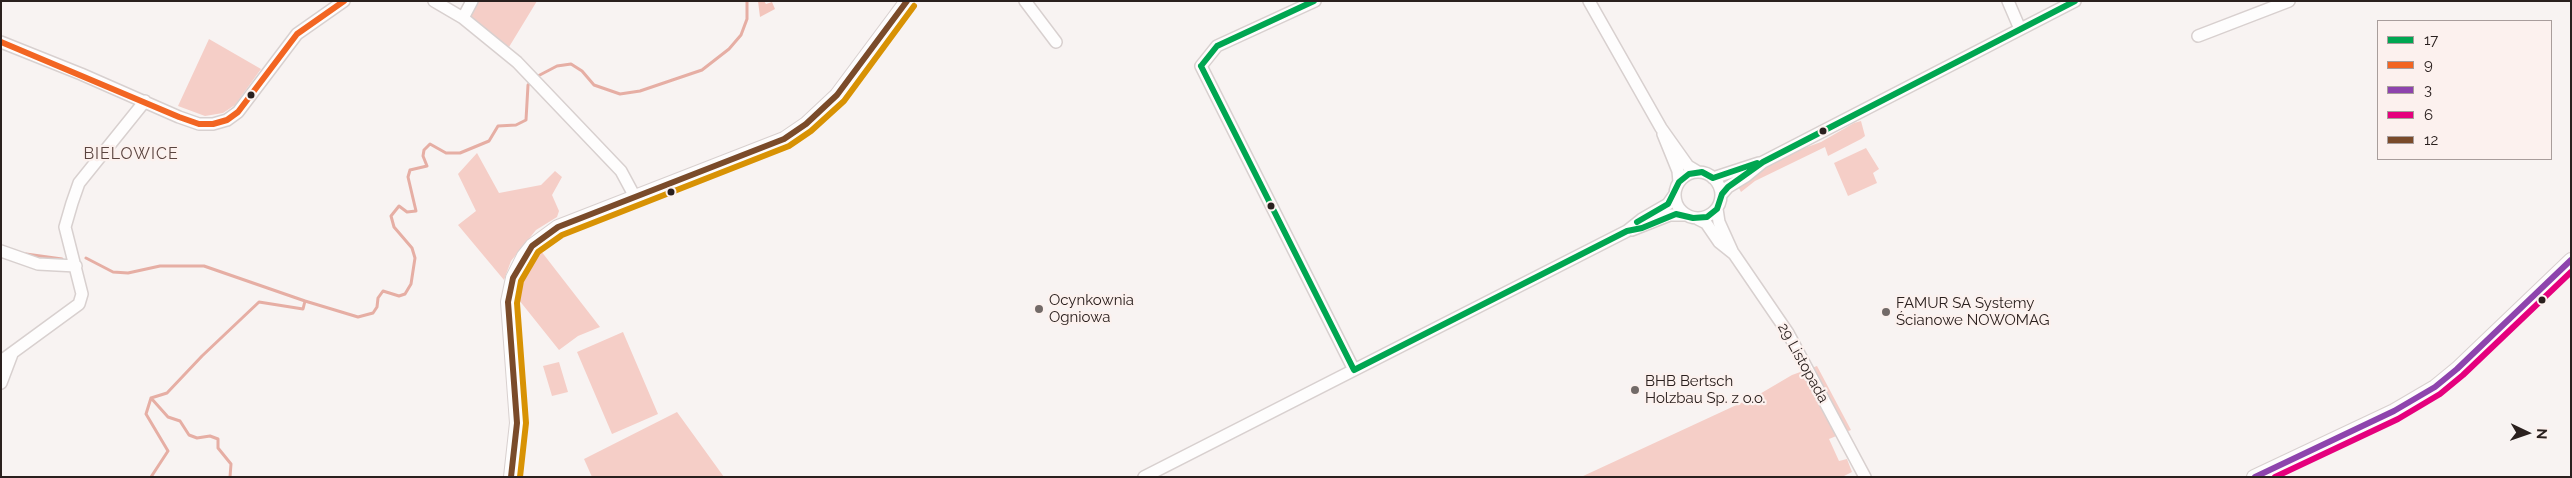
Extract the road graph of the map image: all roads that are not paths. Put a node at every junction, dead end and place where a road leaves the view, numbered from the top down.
1 (344, 1) edge
2 (434, 1) edge
3 (472, 1) edge
4 (907, 1) edge
5 (1025, 1) edge
6 (1315, 1) edge
7 (1589, 1) edge
8 (2008, 1) edge
9 (2075, 1) edge
10 (2288, 1) edge
11 (463, 18) junction
12 (2020, 29) junction
13 (2198, 36) dead end
14 (1, 42) edge
15 (1056, 42) dead end
16 (145, 101) junction
17 (1661, 128) junction
18 (1763, 162) junction
19 (1698, 172) junction
20 (1713, 178) junction
21 (1679, 182) junction
22 (1675, 194) junction
23 (1722, 194) junction
24 (636, 197) junction
25 (1717, 209) junction
26 (1685, 215) junction
27 (1698, 219) junction
28 (1627, 231) junction
29 (1, 251) edge
30 (1734, 254) junction
31 (2571, 260) edge
32 (76, 266) junction
33 (12, 354) junction
34 (1, 361) edge
35 (1354, 370) junction
36 (1, 383) edge
37 (511, 477) edge
38 (1144, 477) edge
39 (1865, 477) edge
40 (2254, 477) edge

1 - 16 street
2 - 11 street
3 - 11 street
4 - 24 street
5 - 15 street
6 - 35 street
7 - 17 street
8 - 12 street
9 - 12 street
10 - 13 street
11 - 24 street
12 - 18 street
14 - 16 street
16 - 32 street
17 - 19 street
17 - 21 street
18 - 20 street
18 - 23 street
19 - 20 street
19 - 21 street
20 - 23 street
21 - 22 street
22 - 26 street
22 - 28 street
23 - 25 street
24 - 37 street
25 - 27 street
25 - 30 street, 29 Listopada
26 - 27 street
26 - 28 street
27 - 30 street, 29 Listopada
28 - 35 street
29 - 32 street
30 - 39 street, 29 Listopada
31 - 40 street
32 - 33 street
33 - 34 street
33 - 36 street
35 - 38 street

